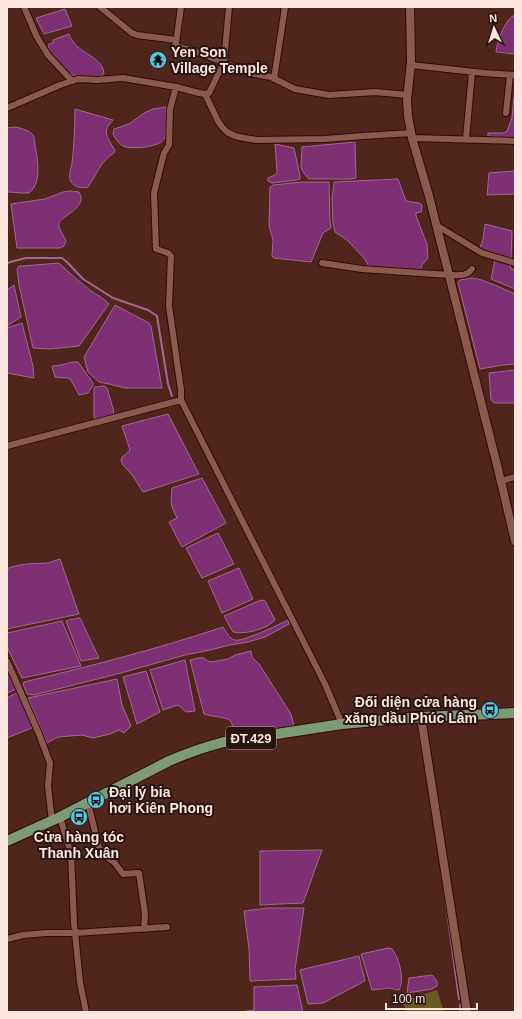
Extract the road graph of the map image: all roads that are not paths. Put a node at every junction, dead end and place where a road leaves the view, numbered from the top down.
1 (24, 7) edge
2 (100, 7) edge
3 (181, 7) edge
4 (229, 7) edge
5 (285, 7) edge
6 (410, 7) edge
7 (175, 44) junction
8 (224, 62) junction
9 (411, 65) junction
10 (472, 72) junction
11 (513, 75) edge
12 (274, 79) junction
13 (72, 81) junction
14 (176, 87) junction
15 (204, 94) junction
16 (408, 95) junction
17 (7, 108) edge
18 (506, 113) dead end
19 (412, 135) junction
20 (466, 139) junction
21 (515, 141) edge
22 (436, 225) junction
23 (322, 263) dead end
24 (515, 263) edge
25 (472, 269) dead end
26 (449, 276) junction
27 (181, 400) junction
28 (7, 446) edge
29 (515, 477) edge
30 (501, 481) junction
31 (515, 541) edge
32 (7, 661) edge
33 (515, 713) edge
34 (421, 717) junction
35 (342, 724) junction
36 (88, 803) junction
37 (56, 819) junction
38 (7, 841) edge
39 (166, 927) dead end
40 (144, 928) junction
41 (75, 933) junction
42 (7, 939) edge
43 (86, 1012) edge
44 (467, 1012) edge

1 - 13 street
2 - 7 street
3 - 7 street
4 - 8 street
5 - 12 street
6 - 9 street
7 - 8 street
8 - 12 street
8 - 15 street
9 - 10 street
9 - 16 street
10 - 11 street
10 - 20 street
11 - 18 street
12 - 16 street
13 - 14 street
13 - 17 street
14 - 15 street
14 - 27 street
15 - 19 street
16 - 19 street
19 - 20 street
19 - 22 street
20 - 21 street
22 - 24 street
22 - 26 street
23 - 26 street
25 - 26 street
26 - 30 street
27 - 28 street
27 - 35 street
29 - 30 street
30 - 31 street
32 - 37 street
33 - 34 main road, ĐT.429
34 - 35 main road, ĐT.429
34 - 44 street
35 - 36 main road, ĐT.429
36 - 37 main road, ĐT.429
36 - 40 street
37 - 38 main road, ĐT.429
37 - 41 street
39 - 40 street
40 - 41 street
41 - 42 street
41 - 43 street

